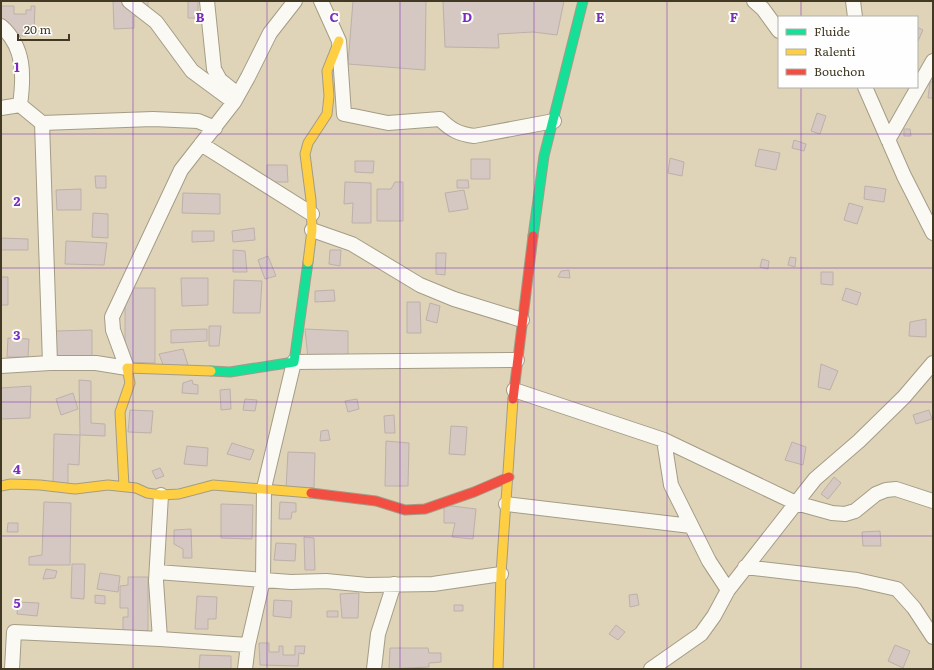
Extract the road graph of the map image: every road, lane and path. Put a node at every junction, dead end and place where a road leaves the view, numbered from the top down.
1 (129, 1) edge
2 (207, 1) edge
3 (295, 1) edge
4 (321, 1) edge
5 (583, 1) edge
6 (754, 1) edge
7 (853, 1) edge
8 (855, 16) edge
9 (1, 26) edge
10 (778, 30) edge
11 (339, 41) junction
12 (933, 61) edge
13 (918, 87) edge
14 (865, 88) edge
15 (918, 88) edge
16 (236, 98) junction
17 (20, 105) junction
18 (1, 108) edge
19 (554, 121) junction
20 (42, 123) junction
21 (215, 128) junction
22 (888, 140) junction
23 (201, 144) junction
24 (312, 214) junction
25 (312, 230) junction
26 (933, 234) edge
27 (522, 320) junction
28 (517, 360) junction
29 (294, 362) junction
30 (50, 363) junction
31 (933, 363) edge
32 (1, 366) edge
33 (127, 368) junction
34 (514, 390) junction
35 (664, 440) junction
36 (509, 477) junction
37 (1, 486) edge
38 (124, 486) junction
39 (264, 488) junction
40 (161, 495) junction
41 (933, 501) edge
42 (796, 503) junction
43 (506, 504) junction
44 (691, 526) junction
45 (746, 567) junction
46 (157, 572) junction
47 (501, 574) junction
48 (263, 580) junction
49 (394, 584) junction
50 (728, 590) junction
51 (7, 633) edge
52 (933, 637) edge
53 (160, 639) junction
54 (248, 645) junction
55 (12, 669) edge
56 (245, 669) edge
57 (374, 669) edge
58 (498, 669) edge
59 (651, 669) edge

1 - 16 street
2 - 16 street
3 - 16 street
4 - 11 street
5 - 19 street
6 - 10 street
7 - 8 street
9 - 17 street
11 - 19 street
11 - 24 street
12 - 13 street
14 - 22 street
15 - 22 street
16 - 21 street
17 - 18 street
17 - 20 street
19 - 27 street
20 - 21 street
20 - 30 street
21 - 23 street
22 - 26 street
23 - 24 street
23 - 33 street
24 - 25 street
25 - 27 street
25 - 29 street
27 - 28 street
28 - 29 street
28 - 34 street
29 - 33 street
29 - 39 street
30 - 32 street
30 - 33 street
31 - 42 street
33 - 38 street
34 - 35 street
34 - 36 street
35 - 42 street
35 - 44 street
36 - 39 street
36 - 43 street
37 - 38 street
38 - 40 street
39 - 40 street
39 - 48 street
40 - 46 street
41 - 42 street
42 - 45 street
43 - 44 street
43 - 47 street
44 - 50 street
45 - 50 street
45 - 52 street
46 - 48 street
46 - 53 street
47 - 49 street
47 - 58 street
48 - 49 street
48 - 54 street
49 - 57 street
50 - 59 street
51 - 53 street
51 - 55 street
53 - 54 street
54 - 56 street

